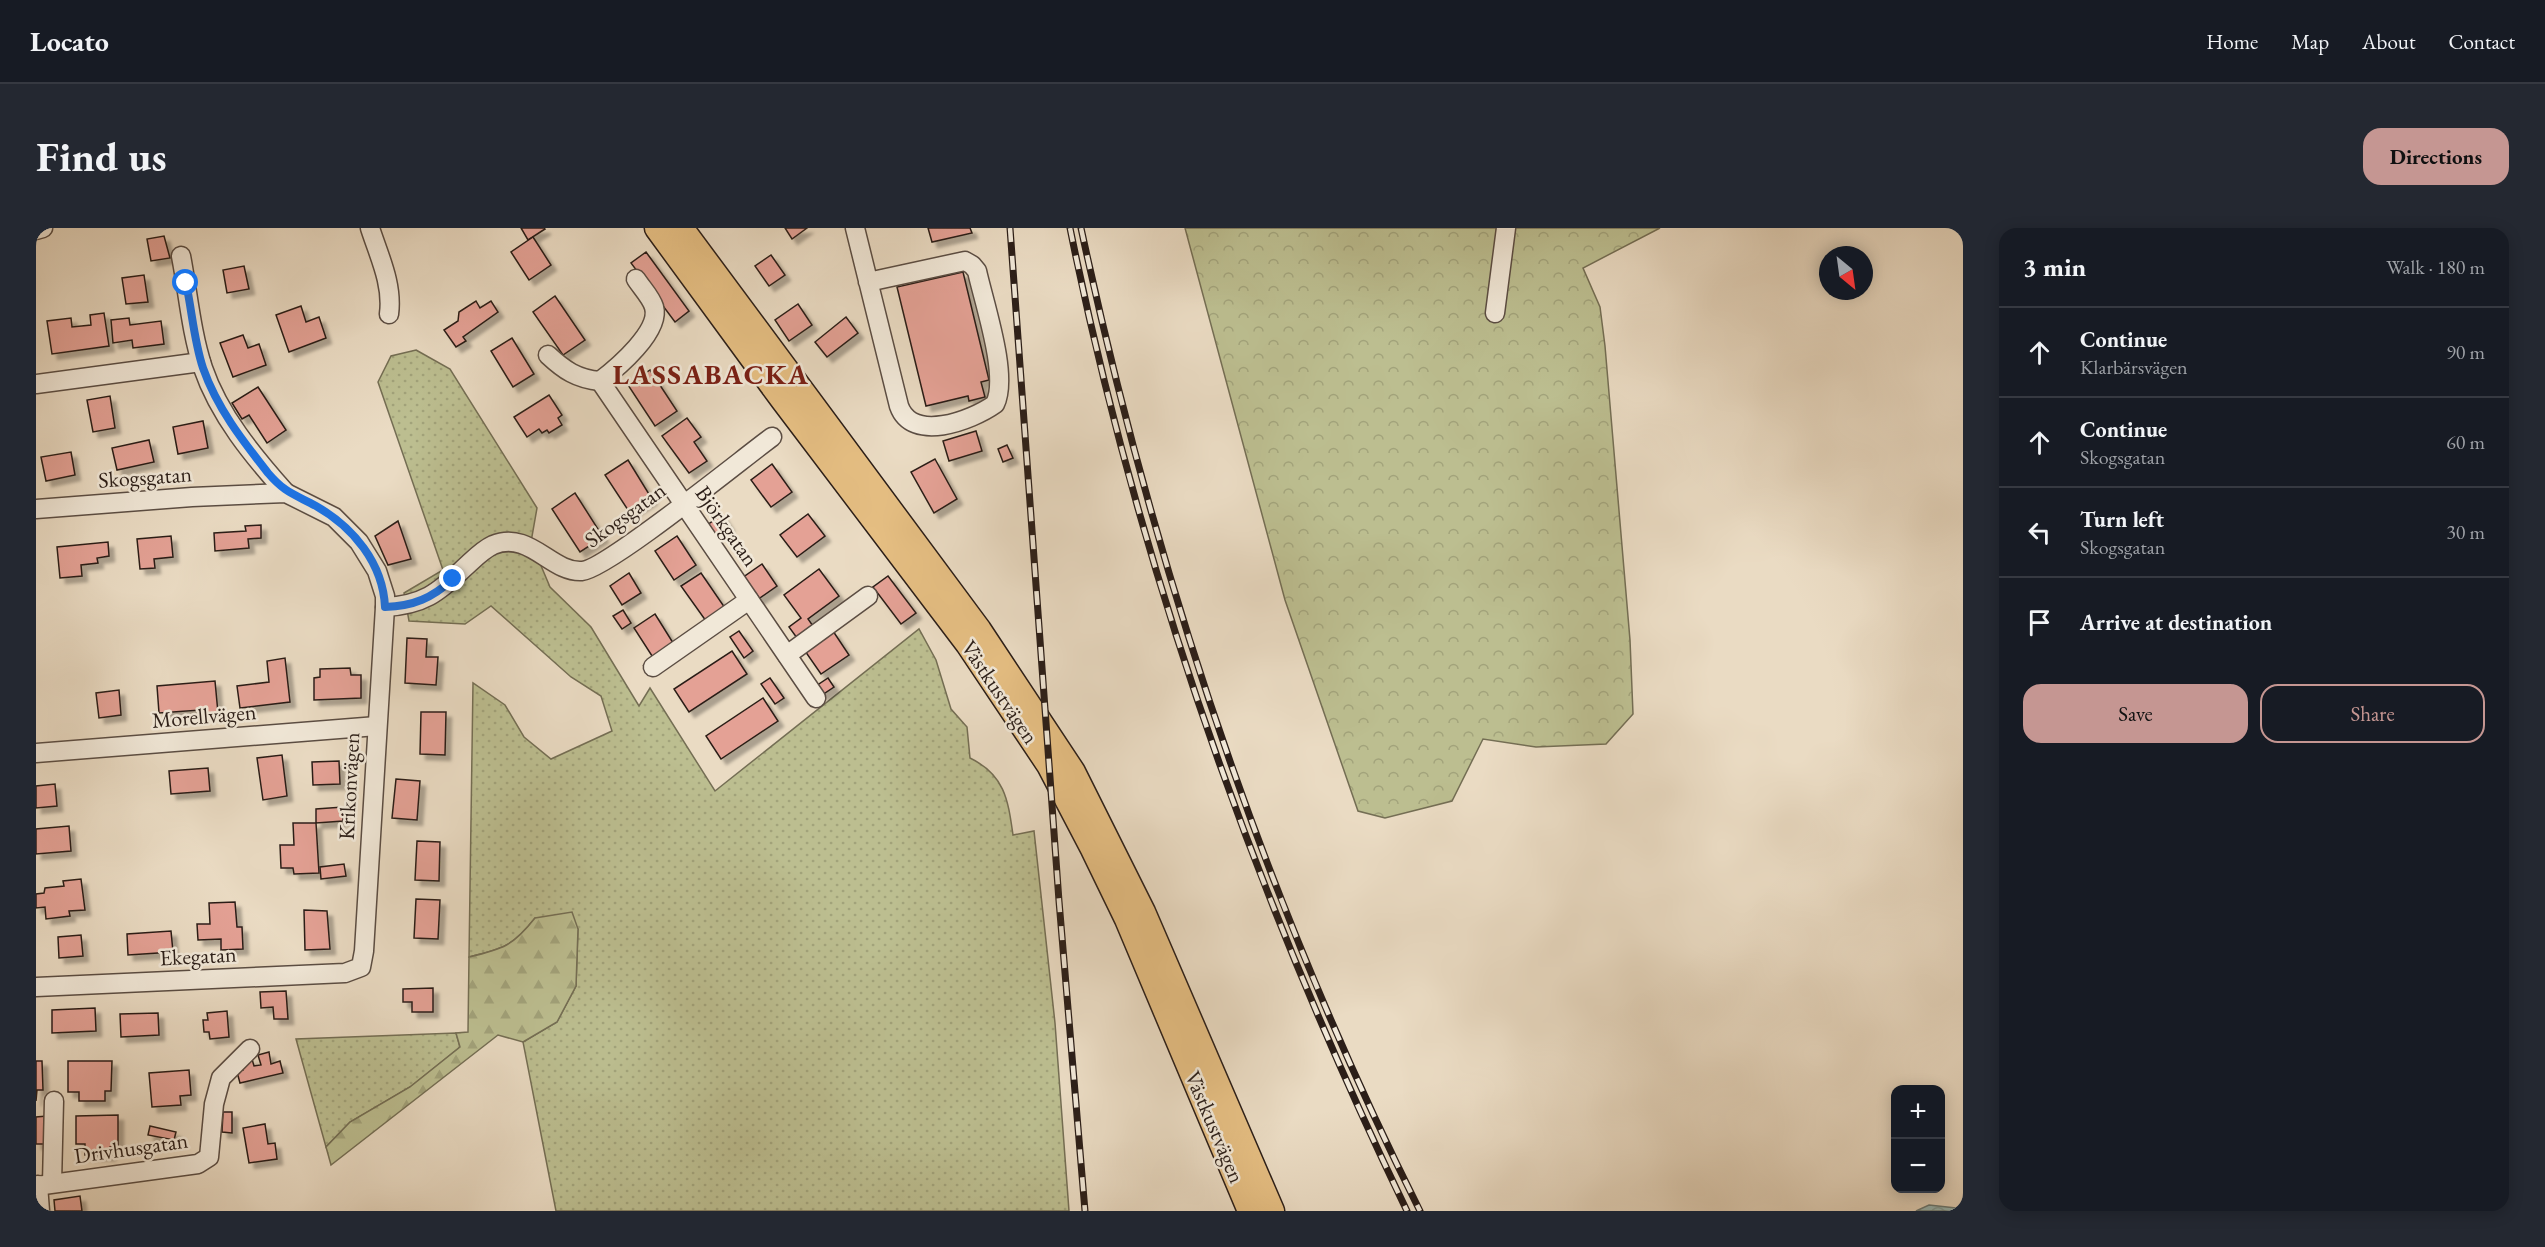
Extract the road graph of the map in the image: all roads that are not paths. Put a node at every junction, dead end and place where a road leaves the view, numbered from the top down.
1 (43, 228) edge
2 (369, 228) edge
3 (657, 228) edge
4 (681, 228) edge
5 (855, 228) edge
6 (1506, 228) edge
7 (36, 230) edge
8 (181, 256) dead end
9 (636, 279) dead end
10 (868, 282) junction
11 (1495, 313) dead end
12 (389, 314) dead end
13 (548, 355) dead end
14 (201, 362) junction
15 (600, 381) junction
16 (36, 384) edge
17 (772, 437) dead end
18 (286, 493) junction
19 (682, 504) junction
20 (36, 509) edge
21 (868, 596) dead end
22 (749, 600) junction
23 (385, 607) junction
24 (786, 655) junction
25 (653, 667) dead end
26 (816, 698) dead end
27 (377, 726) junction
28 (36, 753) edge
29 (360, 967) joint
30 (36, 987) edge
31 (250, 1049) dead end
32 (54, 1101) dead end
33 (42, 1185) edge
34 (40, 1211) edge
35 (1250, 1211) edge
36 (1272, 1211) edge

1 - 7 street
2 - 12 street
3 - 35 main road, Västkustvägen
4 - 36 main road, Västkustvägen
5 - 10 street
6 - 11 street
8 - 14 street
9 - 15 street
10 - 10 street
13 - 15 street
14 - 16 street
14 - 18 street
15 - 19 street, Björkgatan
17 - 19 street, Skogsgatan
18 - 20 street, Skogsgatan
18 - 23 street
19 - 22 street, Björkgatan
19 - 23 street, Skogsgatan
21 - 24 street
22 - 24 street, Björkgatan
22 - 25 street
23 - 27 street, Krikonvägen
24 - 26 street, Björkgatan
27 - 28 street, Morellvägen
27 - 29 street, Krikonvägen
29 - 30 street, Ekegatan
31 - 33 street, Drivhusgatan
32 - 33 street
33 - 34 street

